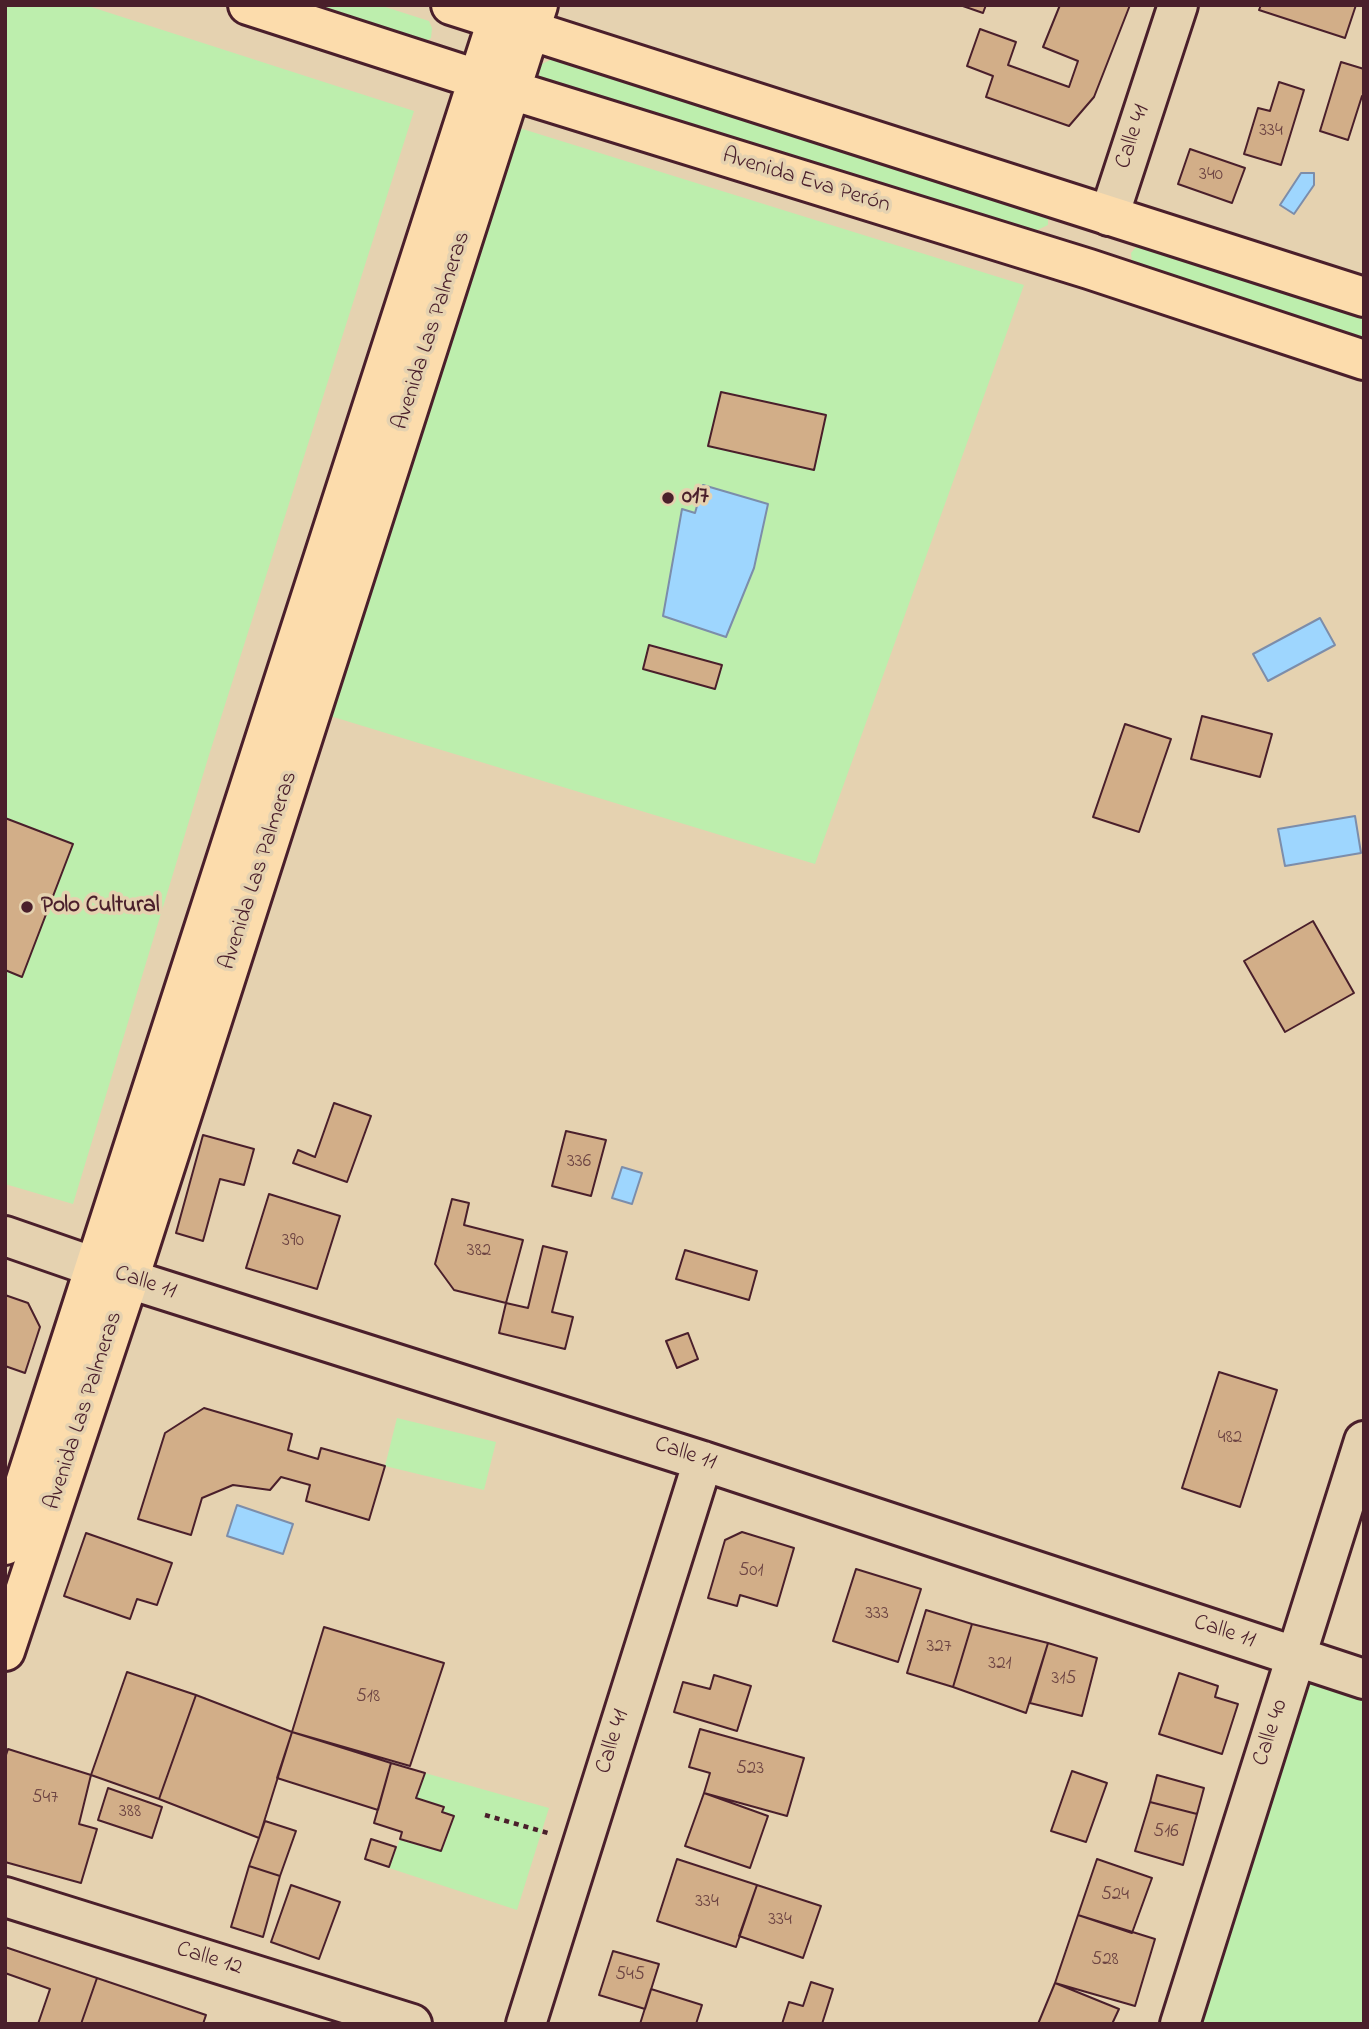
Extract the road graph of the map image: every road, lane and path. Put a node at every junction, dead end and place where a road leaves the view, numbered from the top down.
1 (248, 5) edge
2 (451, 5) edge
3 (1178, 5) edge
4 (517, 15) edge
5 (495, 85) junction
6 (1109, 216) junction
7 (1089, 269) junction
8 (1364, 297) edge
9 (1364, 360) edge
10 (5, 1237) edge
11 (112, 1273) junction
12 (1364, 1441) edge
13 (703, 1461) junction
14 (5, 1545) edge
15 (5, 1651) edge
16 (1296, 1657) junction
17 (1364, 1679) edge
18 (485, 1815) dead end
19 (542, 1831) dead end
20 (5, 1897) edge
21 (412, 2024) edge
22 (526, 2024) edge
23 (1180, 2024) edge

1 - 5 main road, Avenida Eva Perón
2 - 4 main road
3 - 6 street, Calle 41
4 - 5 main road, Avenida Las Palmeras
4 - 6 main road
5 - 7 main road, Avenida Eva Perón
5 - 11 main road, Avenida Las Palmeras
6 - 7 main road, Calle 41
6 - 8 main road
7 - 9 main road, Avenida Eva Perón
10 - 11 street, Calle 11
11 - 13 street, Calle 11
11 - 14 main road, Avenida Las Palmeras
11 - 15 main road, Avenida Las Palmeras
12 - 16 street, Calle 40
13 - 16 street, Calle 11
13 - 22 street, Calle 41
16 - 17 street, Calle 11
16 - 23 street, Calle 40
18 - 19 path
20 - 21 street, Calle 12

